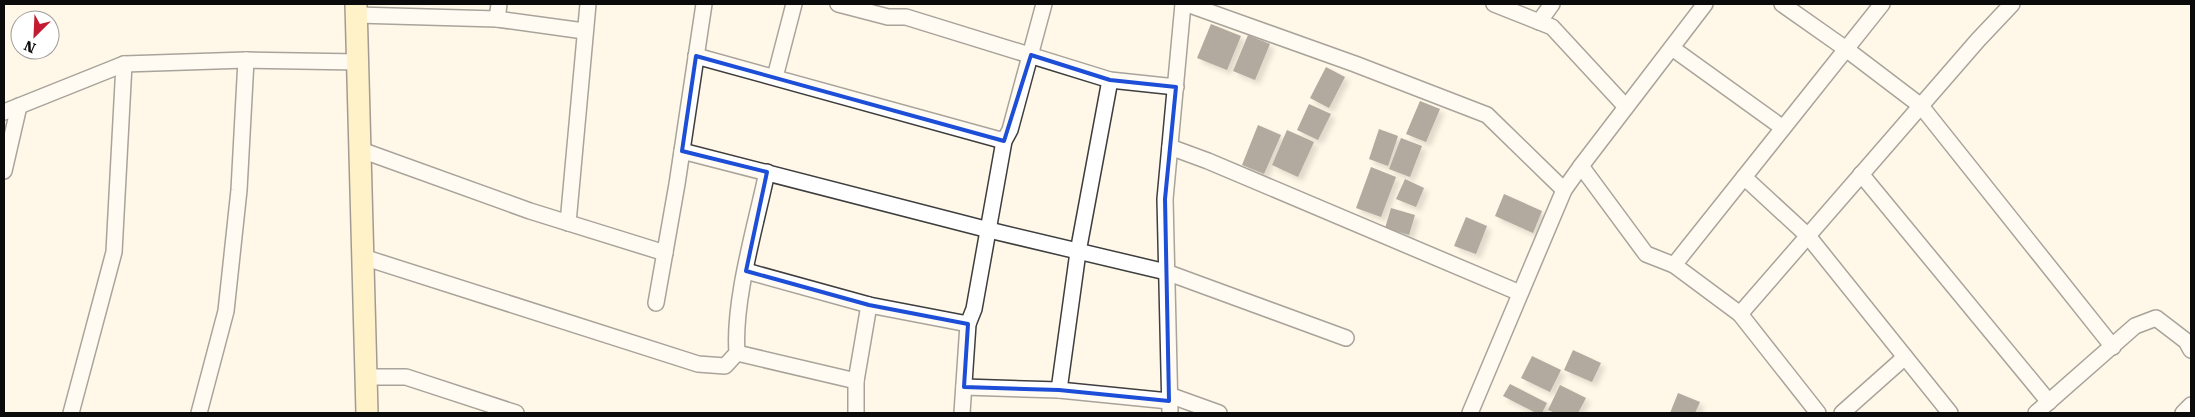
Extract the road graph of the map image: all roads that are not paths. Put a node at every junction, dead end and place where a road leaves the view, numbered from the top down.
1 (499, 4) edge
2 (588, 4) edge
3 (704, 4) edge
4 (794, 4) edge
5 (838, 4) edge
6 (1044, 4) edge
7 (1183, 4) edge
8 (1187, 4) edge
9 (1494, 4) edge
10 (1552, 4) edge
11 (1705, 4) edge
12 (1782, 4) edge
13 (1882, 4) edge
14 (2012, 4) edge
15 (356, 9) edge
16 (908, 10) edge
17 (498, 19) junction
18 (1539, 22) junction
19 (584, 31) junction
20 (1672, 48) junction
21 (1846, 48) junction
22 (1031, 54) junction
23 (696, 56) junction
24 (246, 60) junction
25 (358, 62) junction
26 (124, 64) junction
27 (775, 77) junction
28 (1110, 80) junction
29 (1176, 87) junction
30 (19, 106) junction
31 (1920, 106) junction
32 (1626, 107) junction
33 (4, 112) edge
34 (1783, 128) junction
35 (1004, 141) junction
36 (1170, 147) junction
37 (361, 150) junction
38 (682, 151) junction
39 (1581, 166) junction
40 (4, 171) edge
41 (767, 172) junction
42 (1862, 174) junction
43 (1744, 177) junction
44 (1564, 190) junction
45 (568, 223) junction
46 (988, 230) junction
47 (1808, 236) junction
48 (1078, 252) junction
49 (665, 253) junction
50 (363, 257) junction
51 (1674, 265) junction
52 (746, 271) junction
53 (1166, 272) junction
54 (1520, 293) junction
55 (656, 304) dead end
56 (869, 306) junction
57 (1740, 314) junction
58 (968, 324) junction
59 (1346, 338) dead end
60 (2113, 347) junction
61 (2191, 350) edge
62 (737, 353) junction
63 (1905, 357) junction
64 (366, 378) junction
65 (856, 381) junction
66 (964, 387) junction
67 (1059, 390) junction
68 (2049, 402) junction
69 (1169, 403) edge
70 (2191, 405) edge
71 (71, 413) edge
72 (199, 413) edge
73 (367, 413) edge
74 (516, 413) edge
75 (856, 413) edge
76 (962, 413) edge
77 (1219, 413) edge
78 (1470, 413) edge
79 (1818, 413) edge
80 (1842, 413) edge
81 (1950, 413) edge
82 (2036, 413) edge
83 (2183, 413) edge

1 - 17 street
2 - 19 street
3 - 23 street
4 - 27 street
5 - 16 street
6 - 22 street
7 - 29 street
8 - 44 street
9 - 18 street
10 - 18 street
11 - 20 street
12 - 21 street
13 - 21 street
14 - 31 street
15 - 17 street
15 - 25 street
16 - 22 street
17 - 19 street
18 - 32 street
19 - 45 street
20 - 32 street
20 - 34 street
21 - 31 street
21 - 34 street
22 - 28 street
22 - 35 street
23 - 27 street
23 - 38 street
24 - 25 street
24 - 26 street
24 - 72 street
25 - 37 street
26 - 30 street
26 - 71 street
27 - 35 street
28 - 29 street
28 - 48 street
29 - 36 street
30 - 33 street
30 - 40 street
31 - 42 street
31 - 60 street
32 - 39 street
34 - 43 street
35 - 46 street
36 - 53 street
36 - 54 street
37 - 45 street
37 - 50 street
38 - 41 street
38 - 49 street
39 - 44 street
39 - 51 street
41 - 46 street
41 - 52 street
42 - 47 street
42 - 68 street
43 - 47 street
43 - 51 street
44 - 54 street
45 - 49 street
46 - 48 street
46 - 58 street
47 - 57 street
47 - 63 street
48 - 53 street
48 - 67 street
49 - 55 street
50 - 62 street
50 - 64 street
51 - 57 street
52 - 56 street
52 - 62 street
53 - 59 street
53 - 69 street
54 - 78 street
56 - 58 street
56 - 65 street
57 - 79 street
58 - 66 street
60 - 61 street
60 - 68 street
62 - 65 street
63 - 80 street
63 - 81 street
64 - 73 street
64 - 74 street
65 - 75 street
66 - 67 street
66 - 76 street
67 - 69 street
68 - 82 street
69 - 77 street
70 - 83 street

